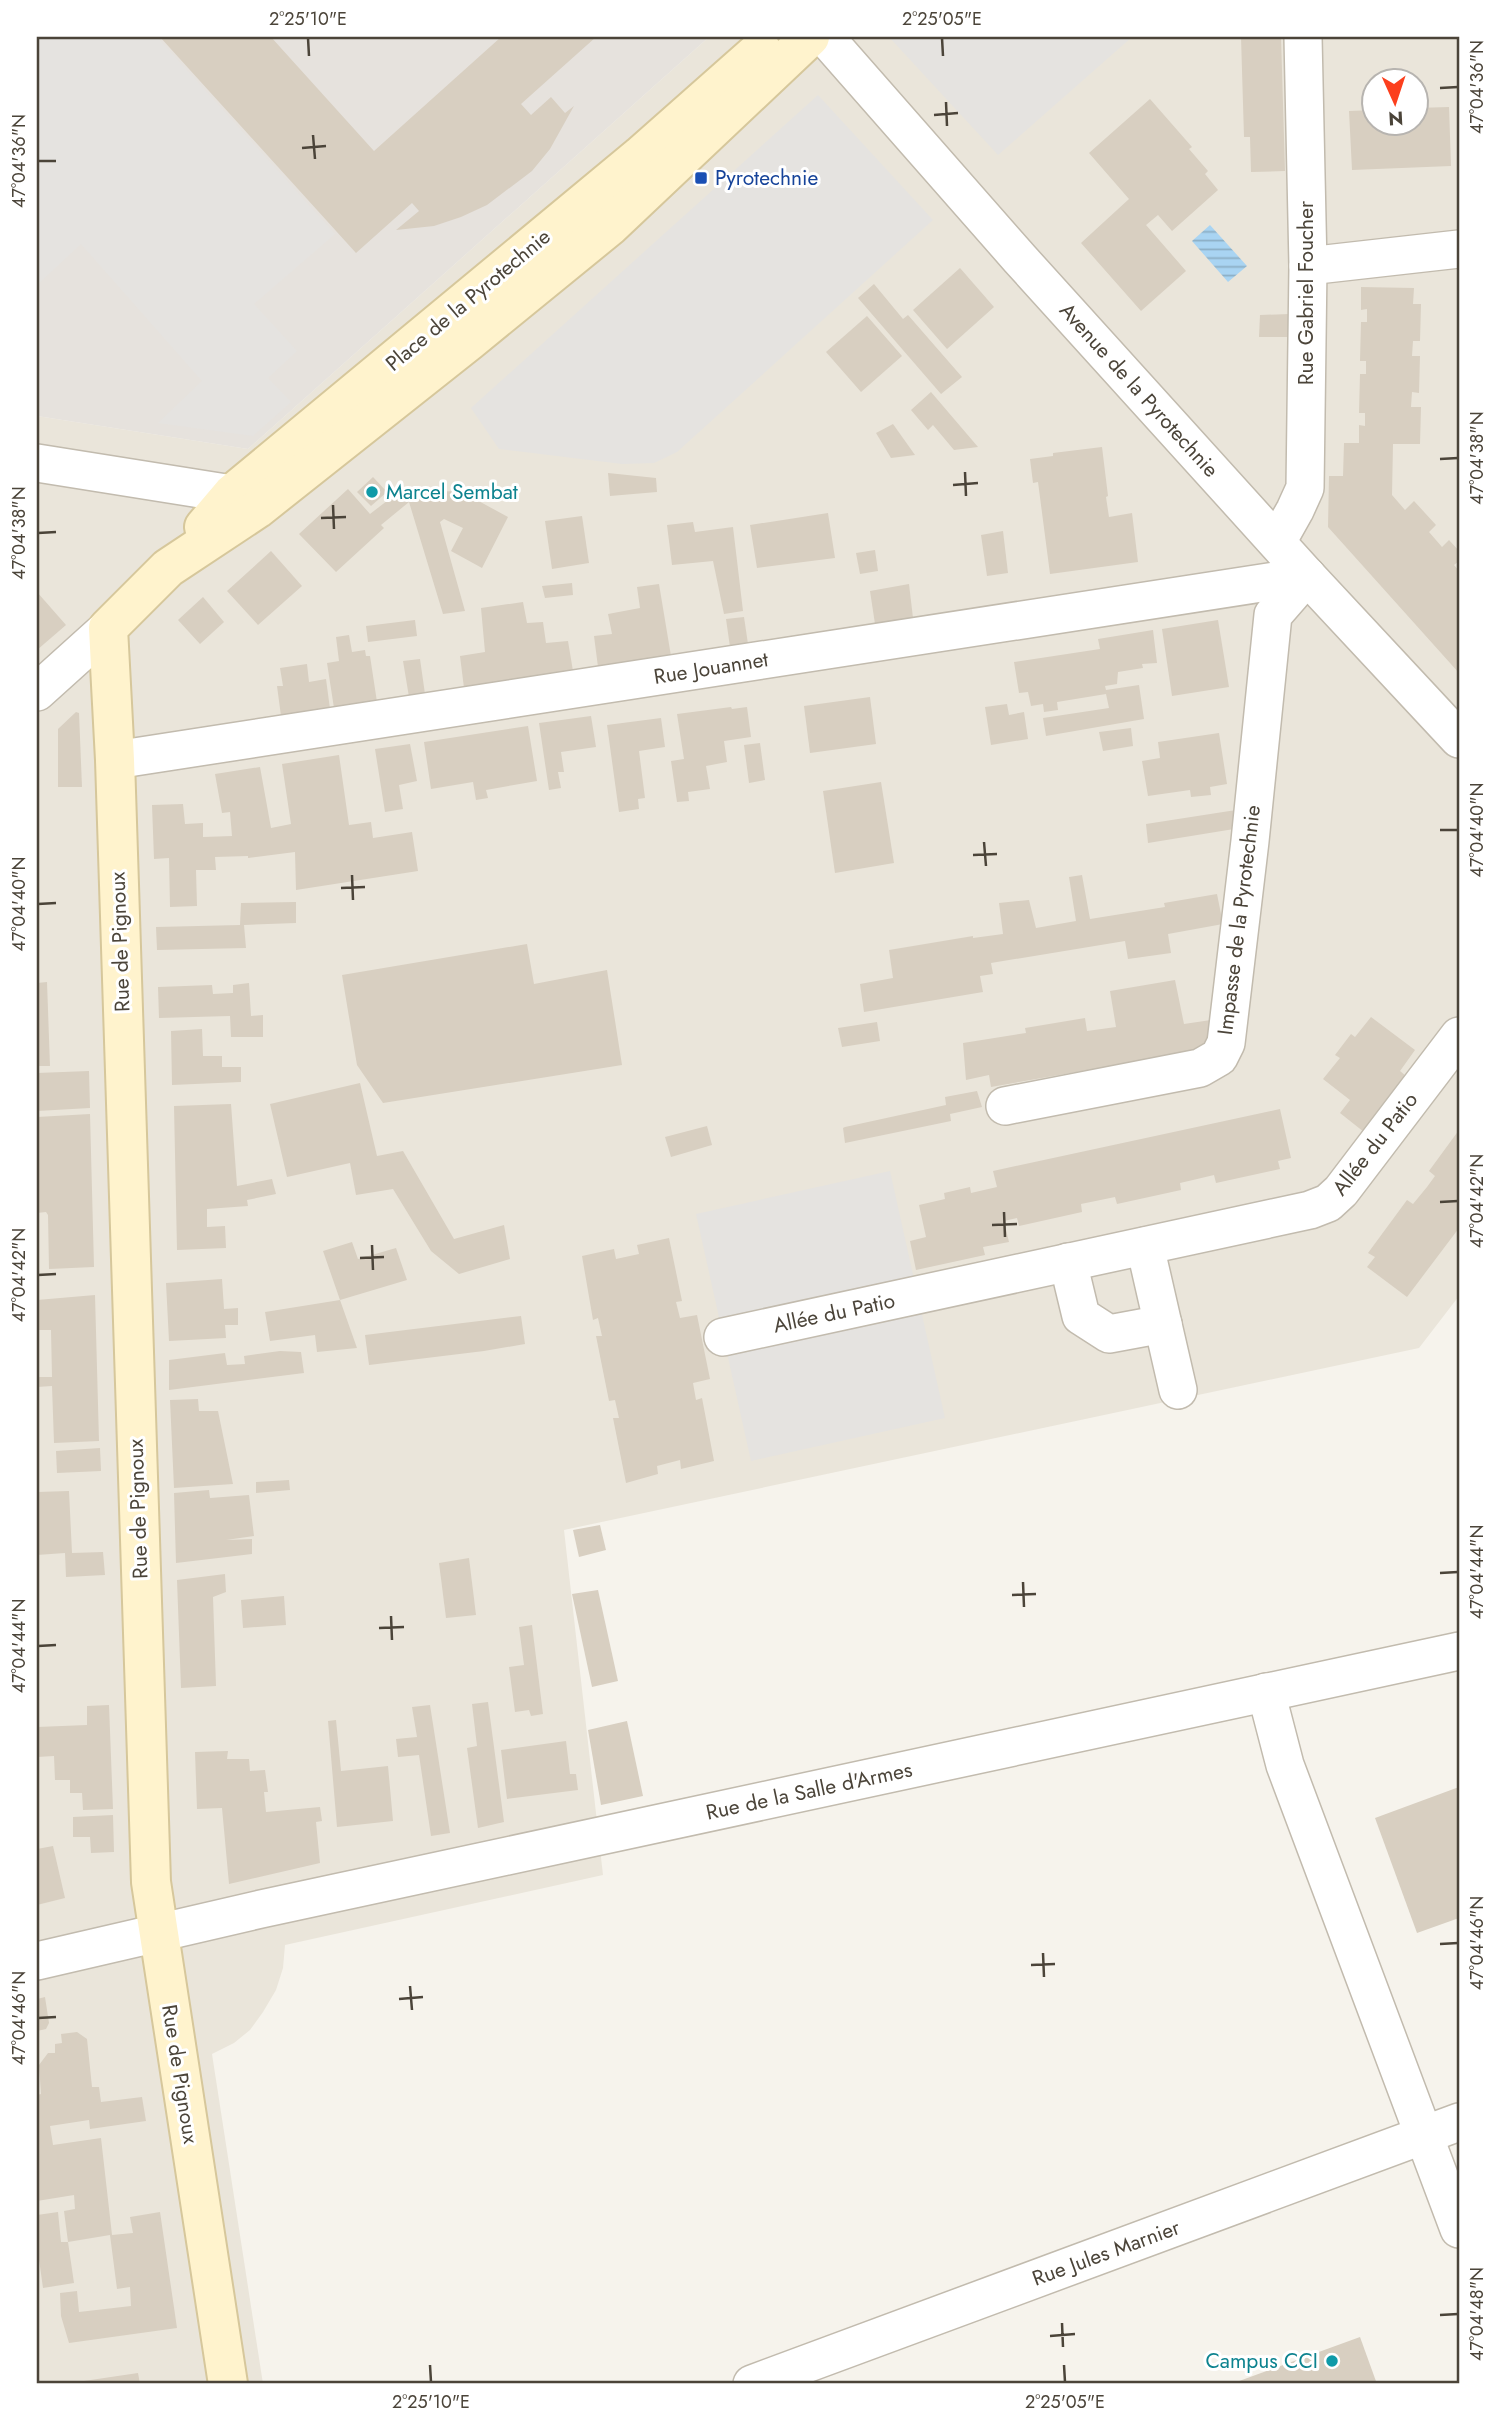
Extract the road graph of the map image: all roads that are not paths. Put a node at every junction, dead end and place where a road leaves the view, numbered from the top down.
1 (774, 37) edge
2 (810, 37) edge
3 (825, 37) edge
4 (1303, 37) edge
5 (1459, 249) edge
6 (1308, 266) junction
7 (37, 463) edge
8 (245, 502) junction
9 (1276, 542) junction
10 (1307, 576) junction
11 (107, 628) junction
12 (37, 692) edge
13 (1459, 739) edge
14 (115, 760) junction
15 (1459, 1036) edge
16 (1005, 1106) dead end
17 (1145, 1246) junction
18 (1068, 1262) junction
19 (1163, 1324) junction
20 (723, 1337) dead end
21 (1178, 1390) dead end
22 (1459, 1651) edge
23 (1266, 1692) junction
24 (159, 1934) junction
25 (37, 1961) edge
26 (1459, 2122) edge
27 (1424, 2136) junction
28 (1459, 2230) edge
29 (228, 2384) edge
30 (752, 2384) edge

1 - 8 main road, Place de la Pyrotechnie
2 - 8 main road, Place de la Pyrotechnie
3 - 9 street, Avenue de la Pyrotechnie
4 - 6 street, Rue Gabriel Foucher
5 - 6 street
6 - 9 street, Rue Gabriel Foucher
7 - 8 street
8 - 11 main road
9 - 10 street, Avenue de la Pyrotechnie
10 - 13 street, Avenue de la Pyrotechnie
10 - 14 street, Rue Jouannet
10 - 16 street, Impasse de la Pyrotechnie
11 - 12 street
11 - 14 main road, Rue de Pignoux
14 - 24 main road, Rue de Pignoux
15 - 17 street, Allée du Patio
17 - 18 street, Allée du Patio
17 - 19 street
18 - 19 street
18 - 20 street, Allée du Patio
19 - 21 street
22 - 23 street, Rue de la Salle d'Armes
23 - 24 street, Rue de la Salle d'Armes
23 - 27 street
24 - 25 street, Rue de la Salle d'Armes
24 - 29 main road, Rue de Pignoux
26 - 27 street, Rue Jules Marnier
27 - 28 street
27 - 30 street, Rue Jules Marnier

